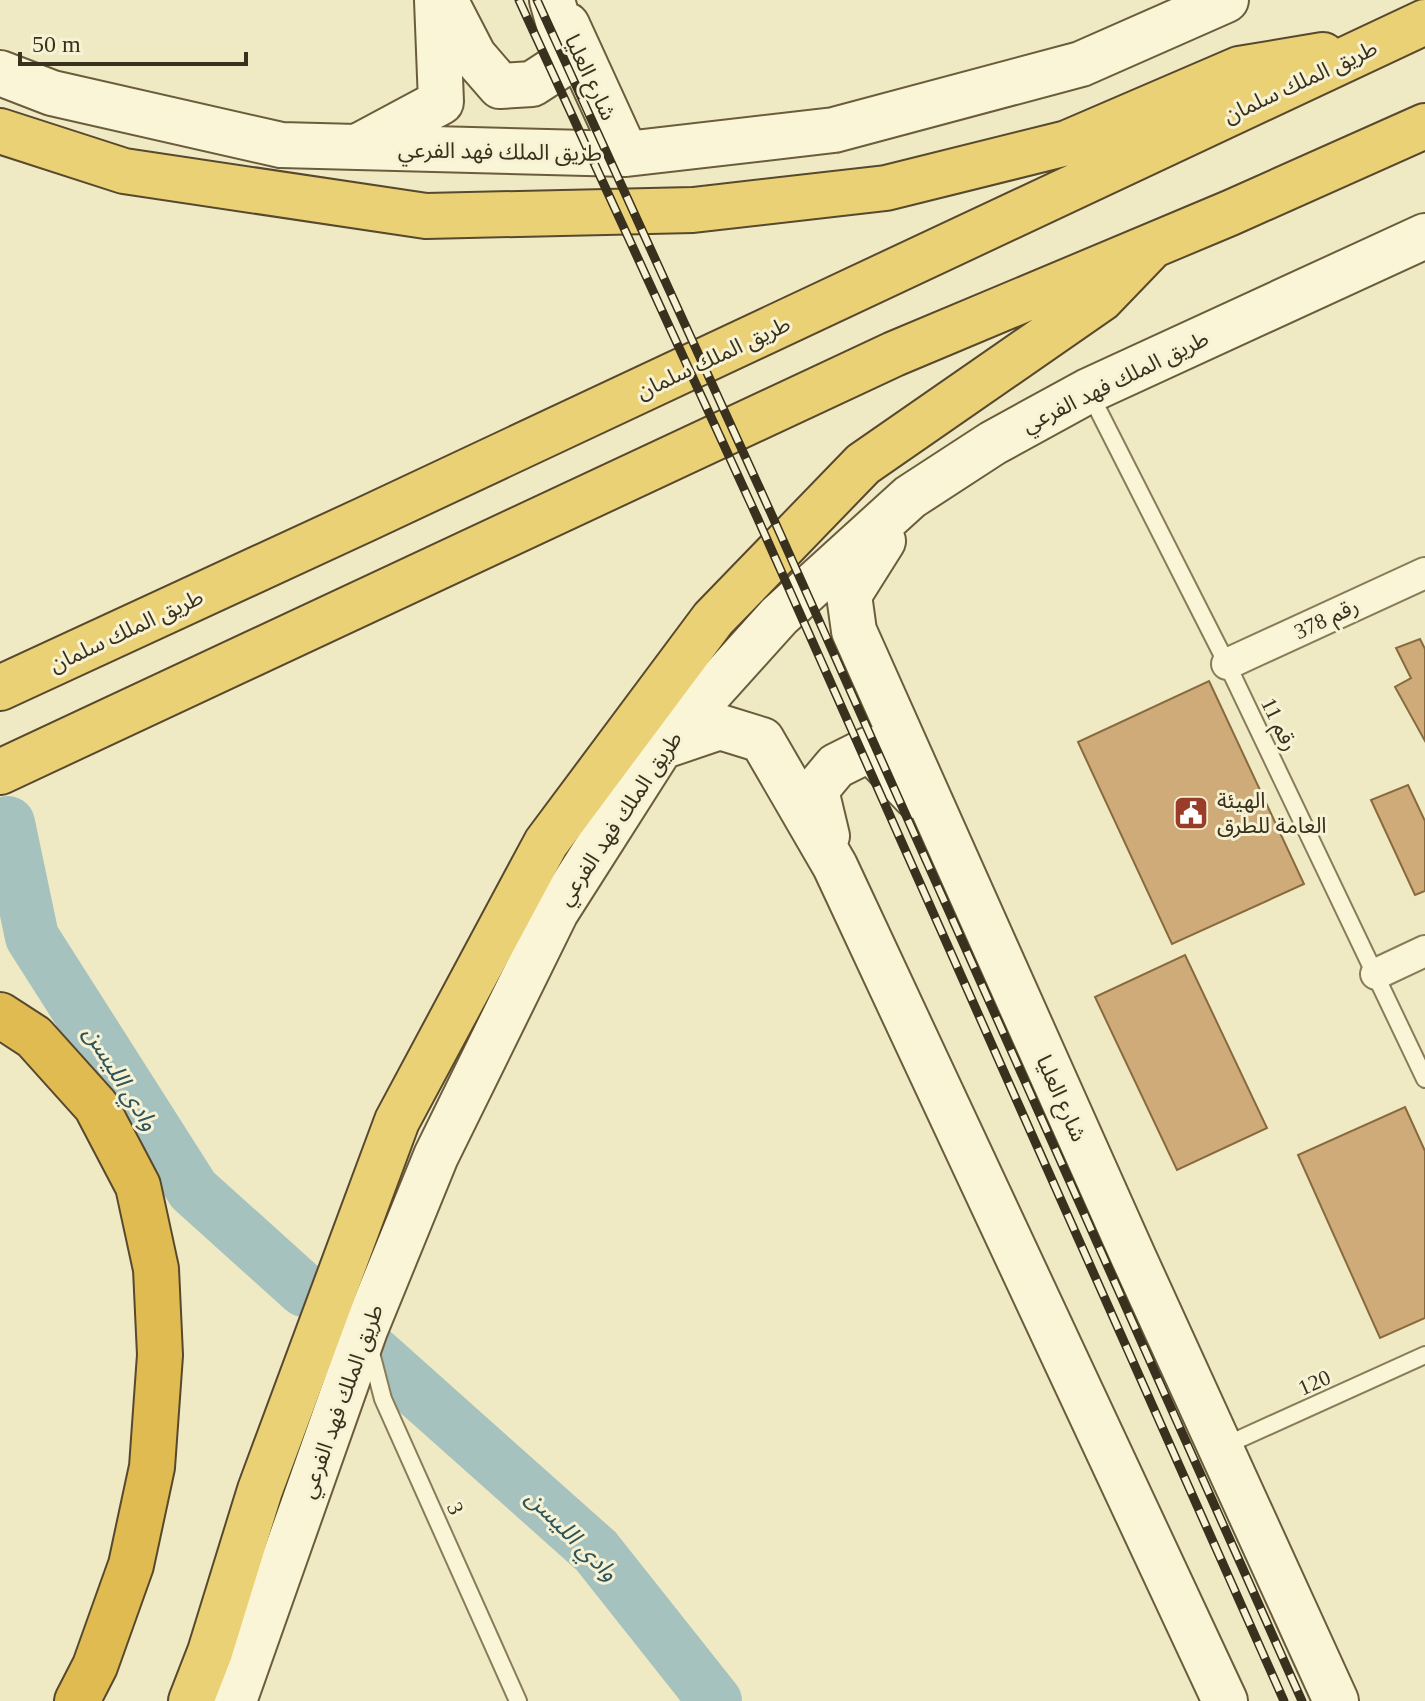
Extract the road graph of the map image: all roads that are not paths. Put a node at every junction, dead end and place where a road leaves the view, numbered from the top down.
1 (437, 0) edge
2 (445, 0) edge
3 (554, 0) edge
4 (1226, 0) edge
5 (1425, 22) edge
6 (1377, 45) junction
7 (0, 73) edge
8 (1425, 126) edge
9 (0, 131) edge
10 (354, 149) junction
11 (626, 154) junction
12 (1425, 236) edge
13 (1151, 247) junction
14 (1088, 391) junction
15 (910, 497) junction
16 (1425, 573) edge
17 (1227, 664) junction
18 (0, 688) edge
19 (661, 747) junction
20 (0, 772) edge
21 (936, 818) junction
22 (835, 866) junction
23 (1425, 951) edge
24 (1376, 974) junction
25 (0, 1015) edge
26 (1425, 1079) edge
27 (365, 1330) junction
28 (1425, 1355) edge
29 (1221, 1448) junction
30 (77, 1701) edge
31 (191, 1701) edge
32 (234, 1701) edge
33 (518, 1701) edge
34 (1225, 1701) edge
35 (1336, 1701) edge

1 - 10 main road
2 - 3 main road
3 - 11 main road, شارع العليا
4 - 11 main road, طريق الملك فهد الفرعي
5 - 6 highway, طريق الملك سلمان
6 - 9 highway
6 - 18 highway, طريق الملك سلمان
7 - 10 main road, طريق الملك فهد الفرعي
8 - 13 highway
10 - 11 main road, طريق الملك فهد الفرعي
12 - 14 main road, طريق الملك فهد الفرعي
13 - 20 highway
13 - 31 highway
14 - 15 main road, طريق الملك فهد الفرعي
14 - 17 lane, رقم 11
15 - 19 main road, طريق الملك فهد الفرعي
15 - 21 main road, شارع العليا
16 - 17 street, رقم 378
17 - 24 lane, رقم 11
19 - 22 main road
19 - 27 main road, طريق الملك فهد الفرعي
21 - 22 main road
21 - 29 main road, شارع العليا
22 - 34 main road
23 - 24 street
24 - 26 lane, رقم 11
25 - 30 highway
27 - 32 main road, طريق الملك فهد الفرعي
27 - 33 lane, 3
28 - 29 lane, 120
29 - 35 main road, شارع العليا

